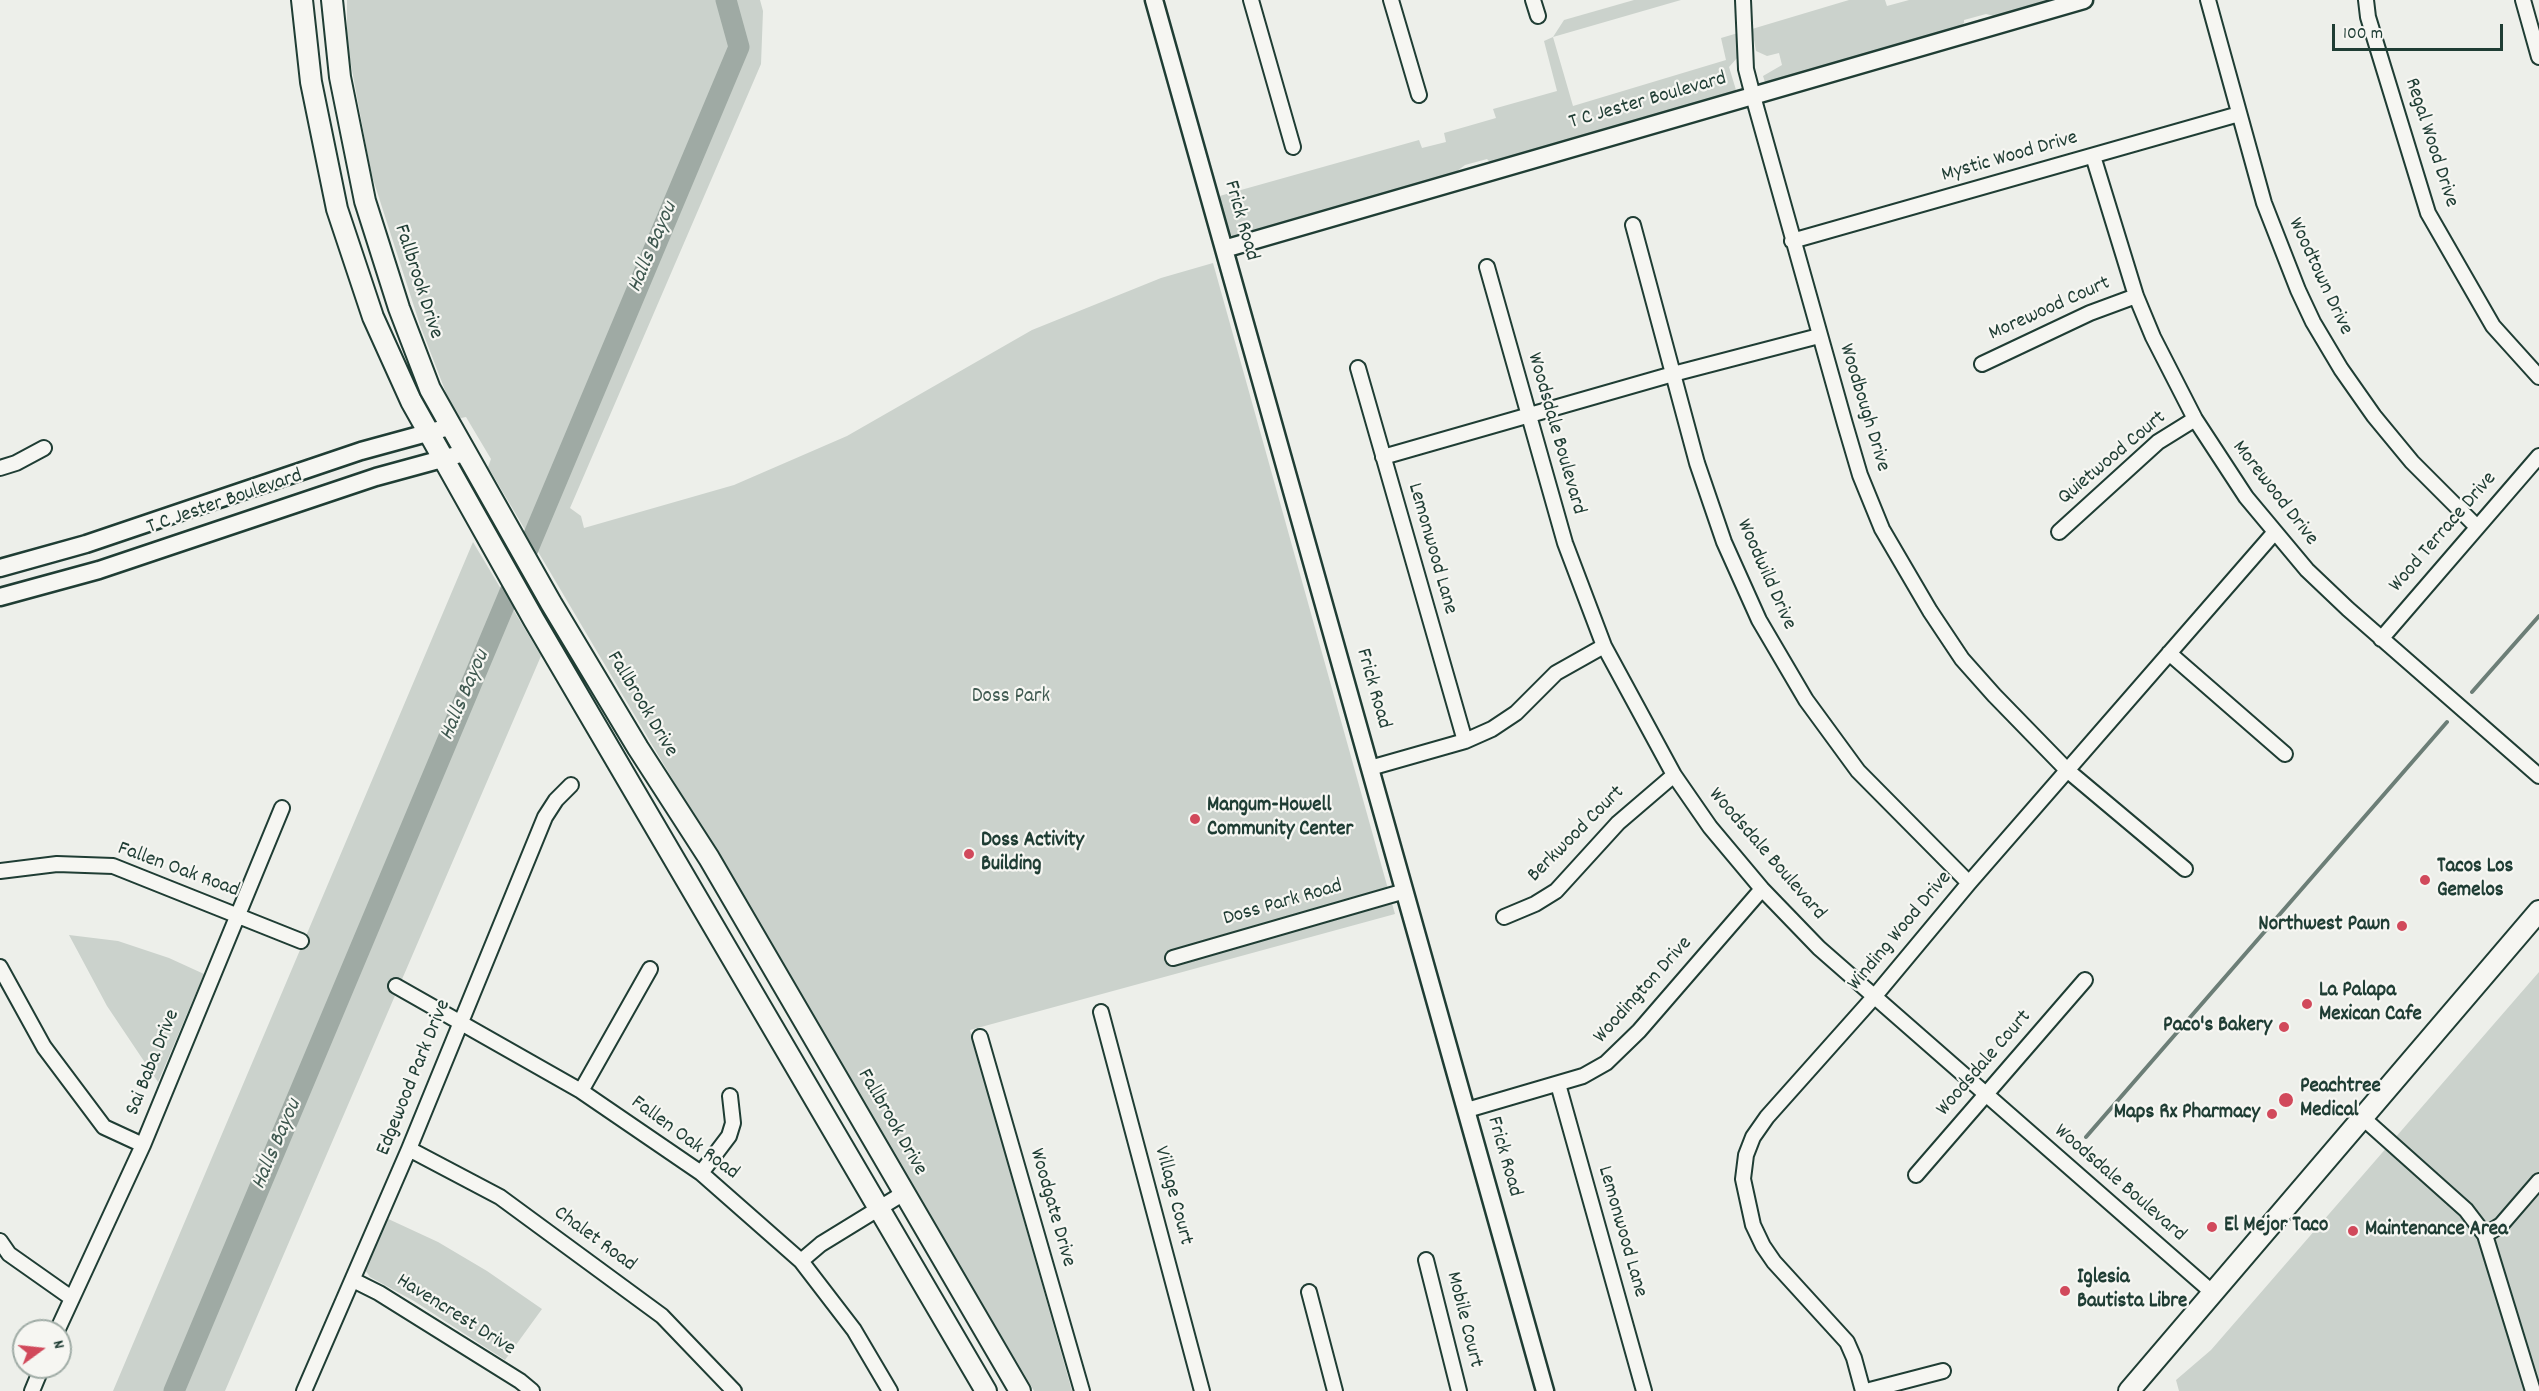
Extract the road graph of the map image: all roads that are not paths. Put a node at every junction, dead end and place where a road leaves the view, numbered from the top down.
1 (302, 0) edge
2 (332, 0) edge
3 (1154, 0) edge
4 (1251, 0) edge
5 (1391, 0) edge
6 (1533, 0) edge
7 (1743, 0) edge
8 (2084, 0) edge
9 (2208, 0) edge
10 (2366, 0) edge
11 (2523, 0) edge
12 (1538, 16) dead end
13 (2539, 57) edge
14 (1419, 95) dead end
15 (1753, 96) junction
16 (2239, 114) junction
17 (1293, 147) dead end
18 (2093, 156) junction
19 (1633, 225) dead end
20 (1792, 241) junction
21 (1224, 249) junction
22 (1487, 267) dead end
23 (2136, 296) junction
24 (1819, 336) junction
25 (1982, 364) dead end
26 (1358, 368) dead end
27 (1673, 374) junction
28 (2539, 377) edge
29 (1527, 416) junction
30 (2195, 419) junction
31 (449, 427) junction
32 (428, 432) junction
33 (44, 448) dead end
34 (464, 453) junction
35 (2539, 456) edge
36 (1383, 457) junction
37 (443, 458) junction
38 (0, 468) edge
39 (2476, 526) junction
40 (2059, 532) dead end
41 (2274, 533) junction
42 (0, 568) edge
43 (0, 597) edge
44 (2382, 639) junction
45 (1604, 646) junction
46 (2169, 653) junction
47 (1465, 741) junction
48 (638, 748) junction
49 (2285, 754) dead end
50 (616, 760) junction
51 (1370, 768) junction
52 (2067, 770) junction
53 (1674, 775) junction
54 (2539, 776) edge
55 (571, 785) dead end
56 (282, 808) dead end
57 (2185, 869) dead end
58 (0, 871) edge
59 (1969, 883) junction
60 (1762, 889) junction
61 (1405, 891) junction
62 (2539, 911) edge
63 (237, 915) junction
64 (1504, 916) dead end
65 (301, 941) dead end
66 (1173, 958) dead end
67 (772, 966) junction
68 (0, 967) edge
69 (650, 969) dead end
70 (2085, 980) dead end
71 (746, 981) junction
72 (396, 987) dead end
73 (1874, 997) junction
74 (1101, 1012) dead end
75 (461, 1022) junction
76 (980, 1037) dead end
77 (1557, 1084) junction
78 (581, 1091) junction
79 (1986, 1095) junction
80 (730, 1096) dead end
81 (1467, 1110) junction
82 (2363, 1118) junction
83 (143, 1145) junction
84 (409, 1149) junction
85 (701, 1173) junction
86 (1916, 1175) dead end
87 (2539, 1181) edge
88 (904, 1193) junction
89 (880, 1209) junction
90 (2484, 1234) junction
91 (0, 1241) edge
92 (1426, 1260) dead end
93 (801, 1261) junction
94 (353, 1280) junction
95 (1309, 1292) dead end
96 (2213, 1293) junction
97 (70, 1297) junction
98 (62, 1319) edge
99 (1943, 1371) dead end
100 (2534, 1383) edge
101 (304, 1391) edge
102 (532, 1391) edge
103 (734, 1391) edge
104 (890, 1391) edge
105 (986, 1391) edge
106 (1020, 1391) edge
107 (1082, 1391) edge
108 (1202, 1391) edge
109 (1335, 1391) edge
110 (1459, 1391) edge
111 (1544, 1391) edge
112 (1644, 1391) edge
113 (1865, 1391) edge
114 (2129, 1391) edge

1 - 32 main road
2 - 31 main road, Fallbrook Drive
3 - 21 street, Frick Road
4 - 17 street
5 - 14 street
6 - 12 street
7 - 15 street, Woodbough Drive
8 - 15 street, T C Jester Boulevard
9 - 16 street, Woodtown Drive
10 - 28 street, Regal Wood Drive
11 - 13 street
15 - 20 street, Woodbough Drive
15 - 21 street, T C Jester Boulevard
16 - 18 street, Mystic Wood Drive
16 - 39 street, Woodtown Drive
18 - 20 street, Mystic Wood Drive
18 - 23 street, Morewood Drive
19 - 27 street, Woodwild Drive
20 - 24 street, Woodbough Drive
21 - 51 street, Frick Road
22 - 29 street, Woodsdale Boulevard
23 - 25 street, Morewood Court
23 - 30 street, Morewood Drive
24 - 27 street
24 - 52 street, Woodbough Drive
26 - 36 street, Lemonwood Lane
27 - 29 street
27 - 59 street, Woodwild Drive
29 - 36 street
29 - 45 street, Woodsdale Boulevard
30 - 40 street, Quietwood Court
30 - 41 street, Morewood Drive
31 - 32 street, T C Jester Boulevard
31 - 34 main road, Fallbrook Drive
32 - 37 main road
32 - 42 street, T C Jester Boulevard
33 - 38 street
34 - 37 street, T C Jester Boulevard
34 - 48 main road, Fallbrook Drive
35 - 39 street, Wood Terrace Drive
36 - 47 street, Lemonwood Lane
37 - 43 street, T C Jester Boulevard
37 - 50 main road
39 - 44 street, Wood Terrace Drive
41 - 44 street, Morewood Drive
41 - 46 street, Winding Wood Drive
44 - 54 street, Morewood Drive
45 - 47 street
45 - 53 street, Woodsdale Boulevard
46 - 49 street
46 - 52 street, Winding Wood Drive
47 - 51 street
48 - 50 main road
48 - 67 main road, Fallbrook Drive
50 - 71 main road
51 - 61 street, Frick Road
52 - 57 street, Woodbough Drive
52 - 59 street, Winding Wood Drive
53 - 60 street, Woodsdale Boulevard
53 - 64 street, Berkwood Court
55 - 75 street, Edgewood Park Drive
56 - 63 street, Sai Baba Drive
58 - 63 street, Fallen Oak Road
59 - 73 street, Winding Wood Drive
60 - 73 street, Woodsdale Boulevard
60 - 77 street, Woodington Drive
61 - 66 street, Doss Park Road
61 - 81 street, Frick Road
62 - 82 main road
63 - 65 street, Fallen Oak Road
63 - 83 street, Sai Baba Drive
67 - 71 main road
67 - 88 main road, Fallbrook Drive
68 - 83 street
69 - 78 street
70 - 79 street, Woodsdale Court
71 - 89 main road
72 - 75 street, Fallen Oak Road
73 - 79 street, Woodsdale Boulevard
73 - 113 street, Winding Wood Drive
74 - 108 street, Village Court
75 - 78 street, Fallen Oak Road
75 - 84 street, Edgewood Park Drive
76 - 107 street, Woodgate Drive
77 - 81 street, Woodington Drive
77 - 112 street, Lemonwood Lane
78 - 85 street, Fallen Oak Road
79 - 86 street, Woodsdale Court
79 - 96 street, Woodsdale Boulevard
80 - 85 street
81 - 111 street, Frick Road
82 - 90 street
82 - 96 main road
83 - 97 street, Sai Baba Drive
84 - 94 street, Edgewood Park Drive
84 - 103 street, Chalet Road
85 - 93 street, Fallen Oak Road
87 - 90 street
88 - 89 street
88 - 106 main road, Fallbrook Drive
89 - 93 street
89 - 105 main road
90 - 100 street
91 - 97 street
92 - 110 street, Mobile Court
93 - 104 street, Fallen Oak Road
94 - 101 street, Edgewood Park Drive
94 - 102 street, Havencrest Drive
95 - 109 street
96 - 114 main road
97 - 98 street, Sai Baba Drive
99 - 113 street

